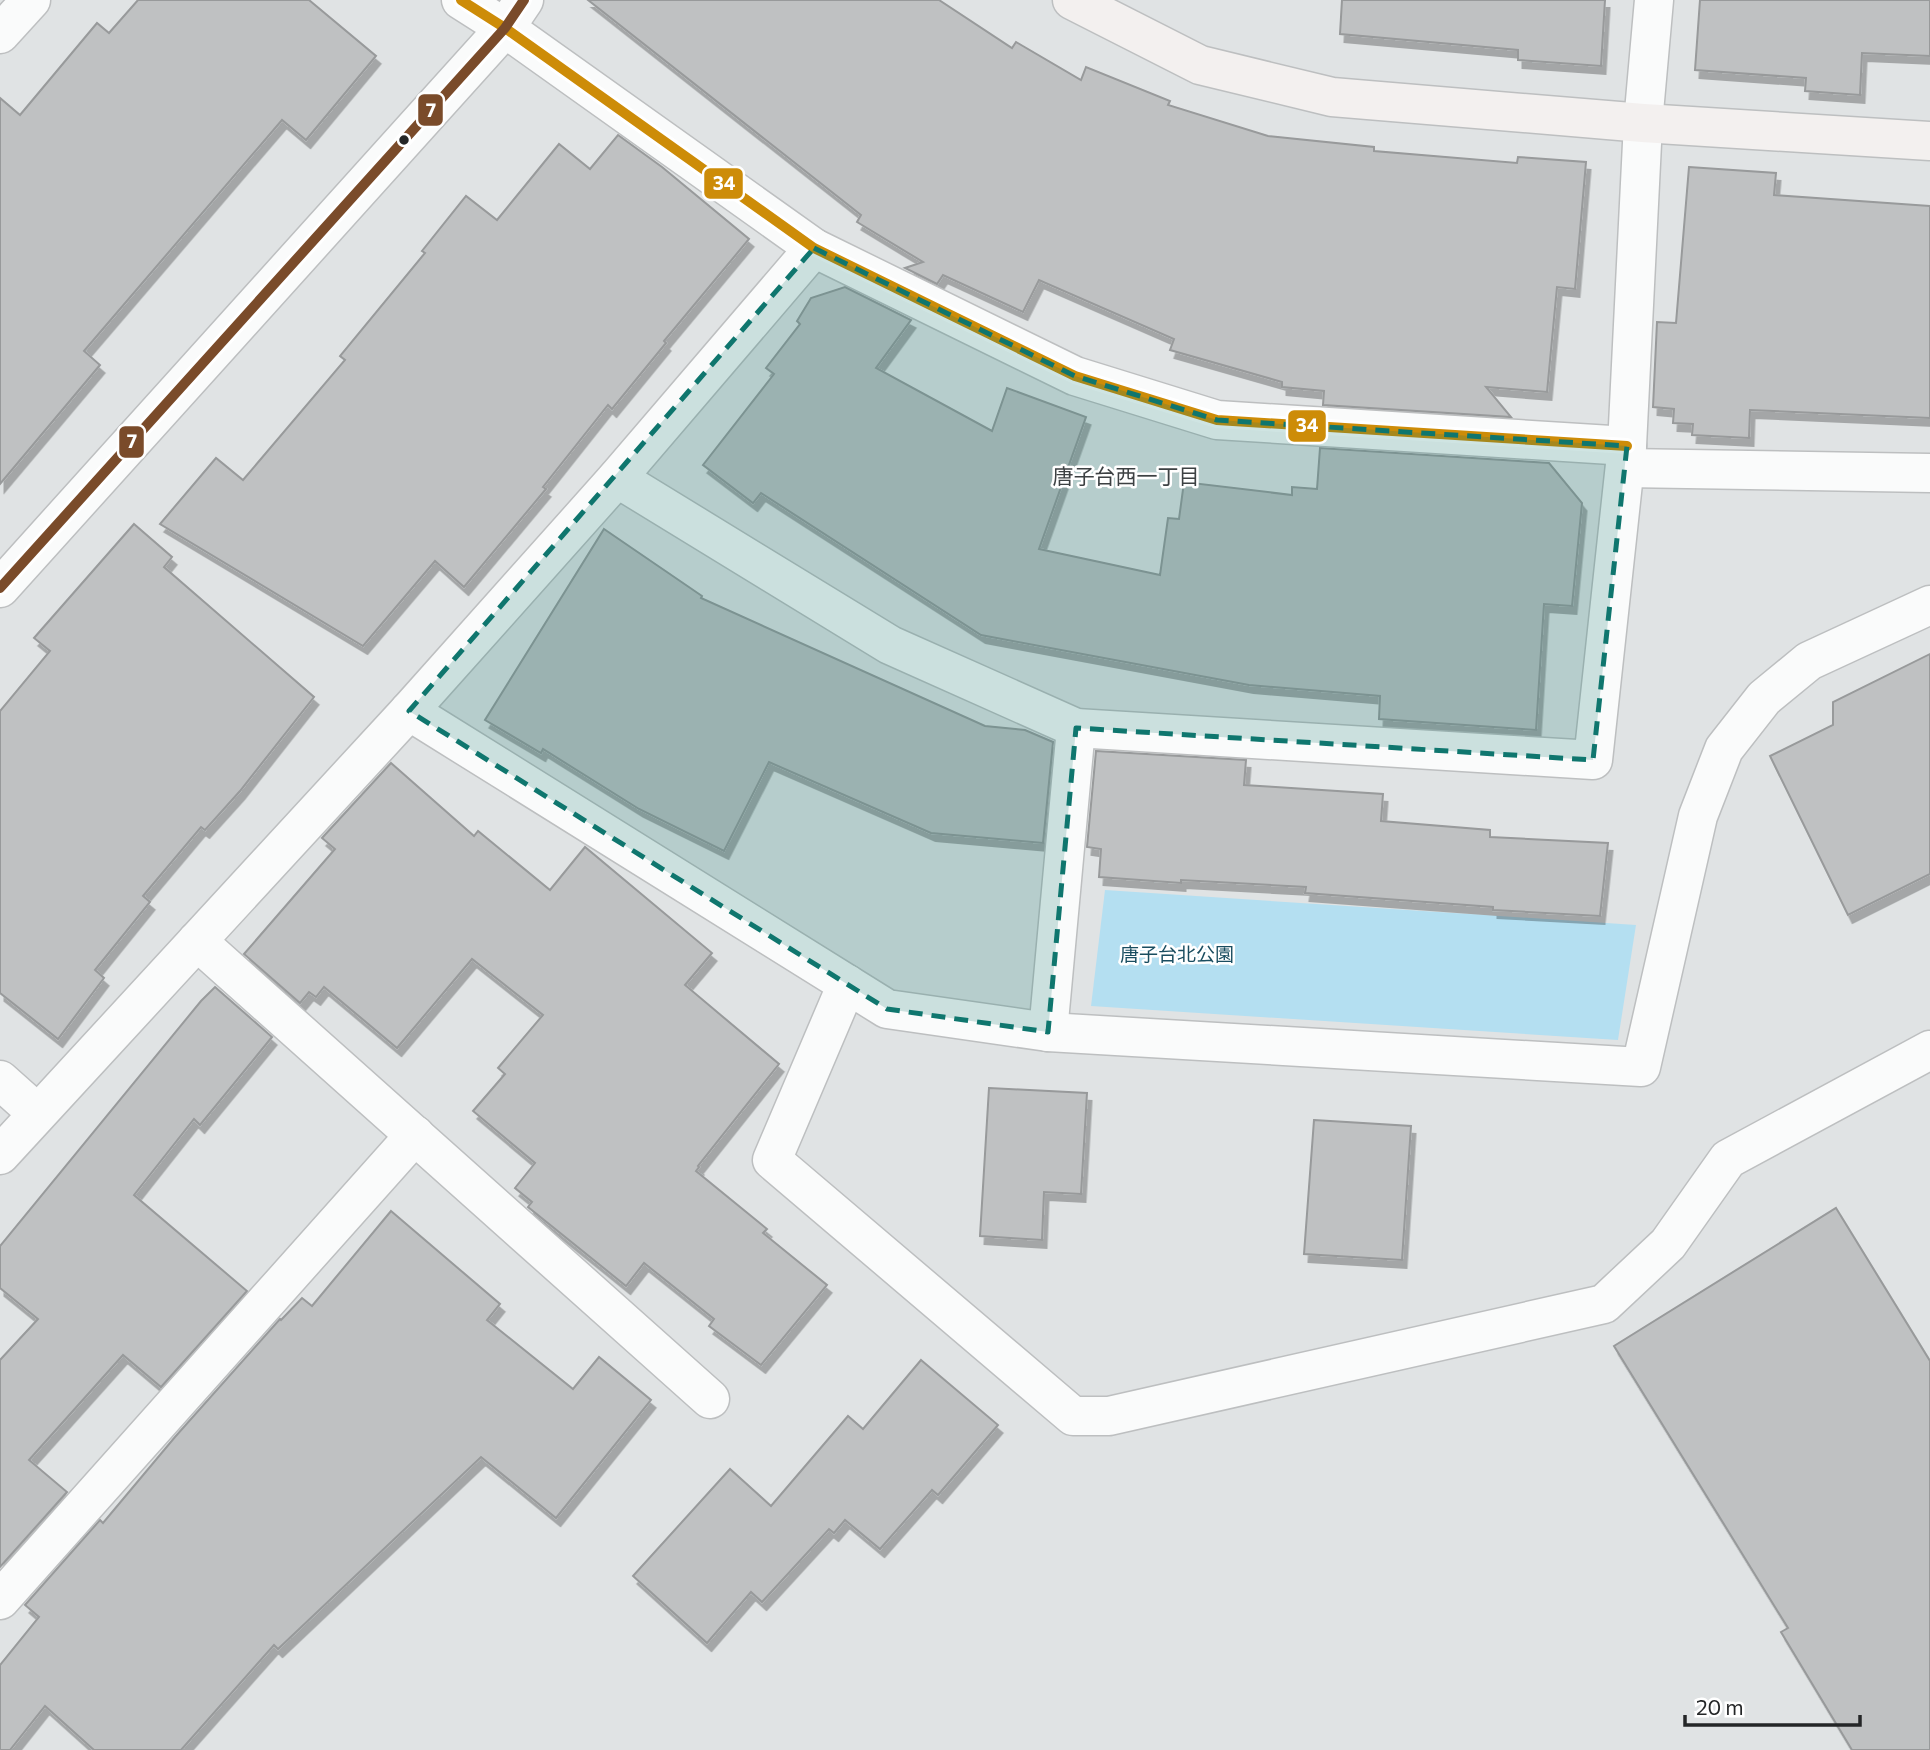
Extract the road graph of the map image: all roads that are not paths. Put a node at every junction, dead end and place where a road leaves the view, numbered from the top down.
1 (31, 0) edge
2 (461, 0) edge
3 (1072, 0) edge
4 (1654, 0) edge
5 (514, 14) edge
6 (0, 34) edge
7 (1643, 124) junction
8 (1930, 141) edge
9 (814, 248) junction
10 (1626, 457) junction
11 (1930, 473) edge
12 (617, 478) junction
13 (0, 587) edge
14 (1930, 605) edge
15 (409, 711) junction
16 (1076, 728) junction
17 (197, 941) junction
18 (847, 984) junction
19 (1048, 1032) junction
20 (1930, 1050) edge
21 (0, 1080) edge
22 (37, 1113) junction
23 (415, 1135) junction
24 (0, 1155) edge
25 (710, 1399) dead end
26 (0, 1600) edge

1 - 6 street
2 - 5 street
3 - 7 street
4 - 7 street
5 - 9 street
5 - 13 street
7 - 8 street
7 - 10 street
9 - 10 street
9 - 12 street
10 - 11 street
10 - 16 street
12 - 15 street
12 - 16 street
14 - 19 street
15 - 17 street
15 - 18 street
16 - 19 street
17 - 22 street
17 - 23 street
18 - 19 street
18 - 20 street
21 - 22 street
22 - 24 street
23 - 25 street
23 - 26 street

